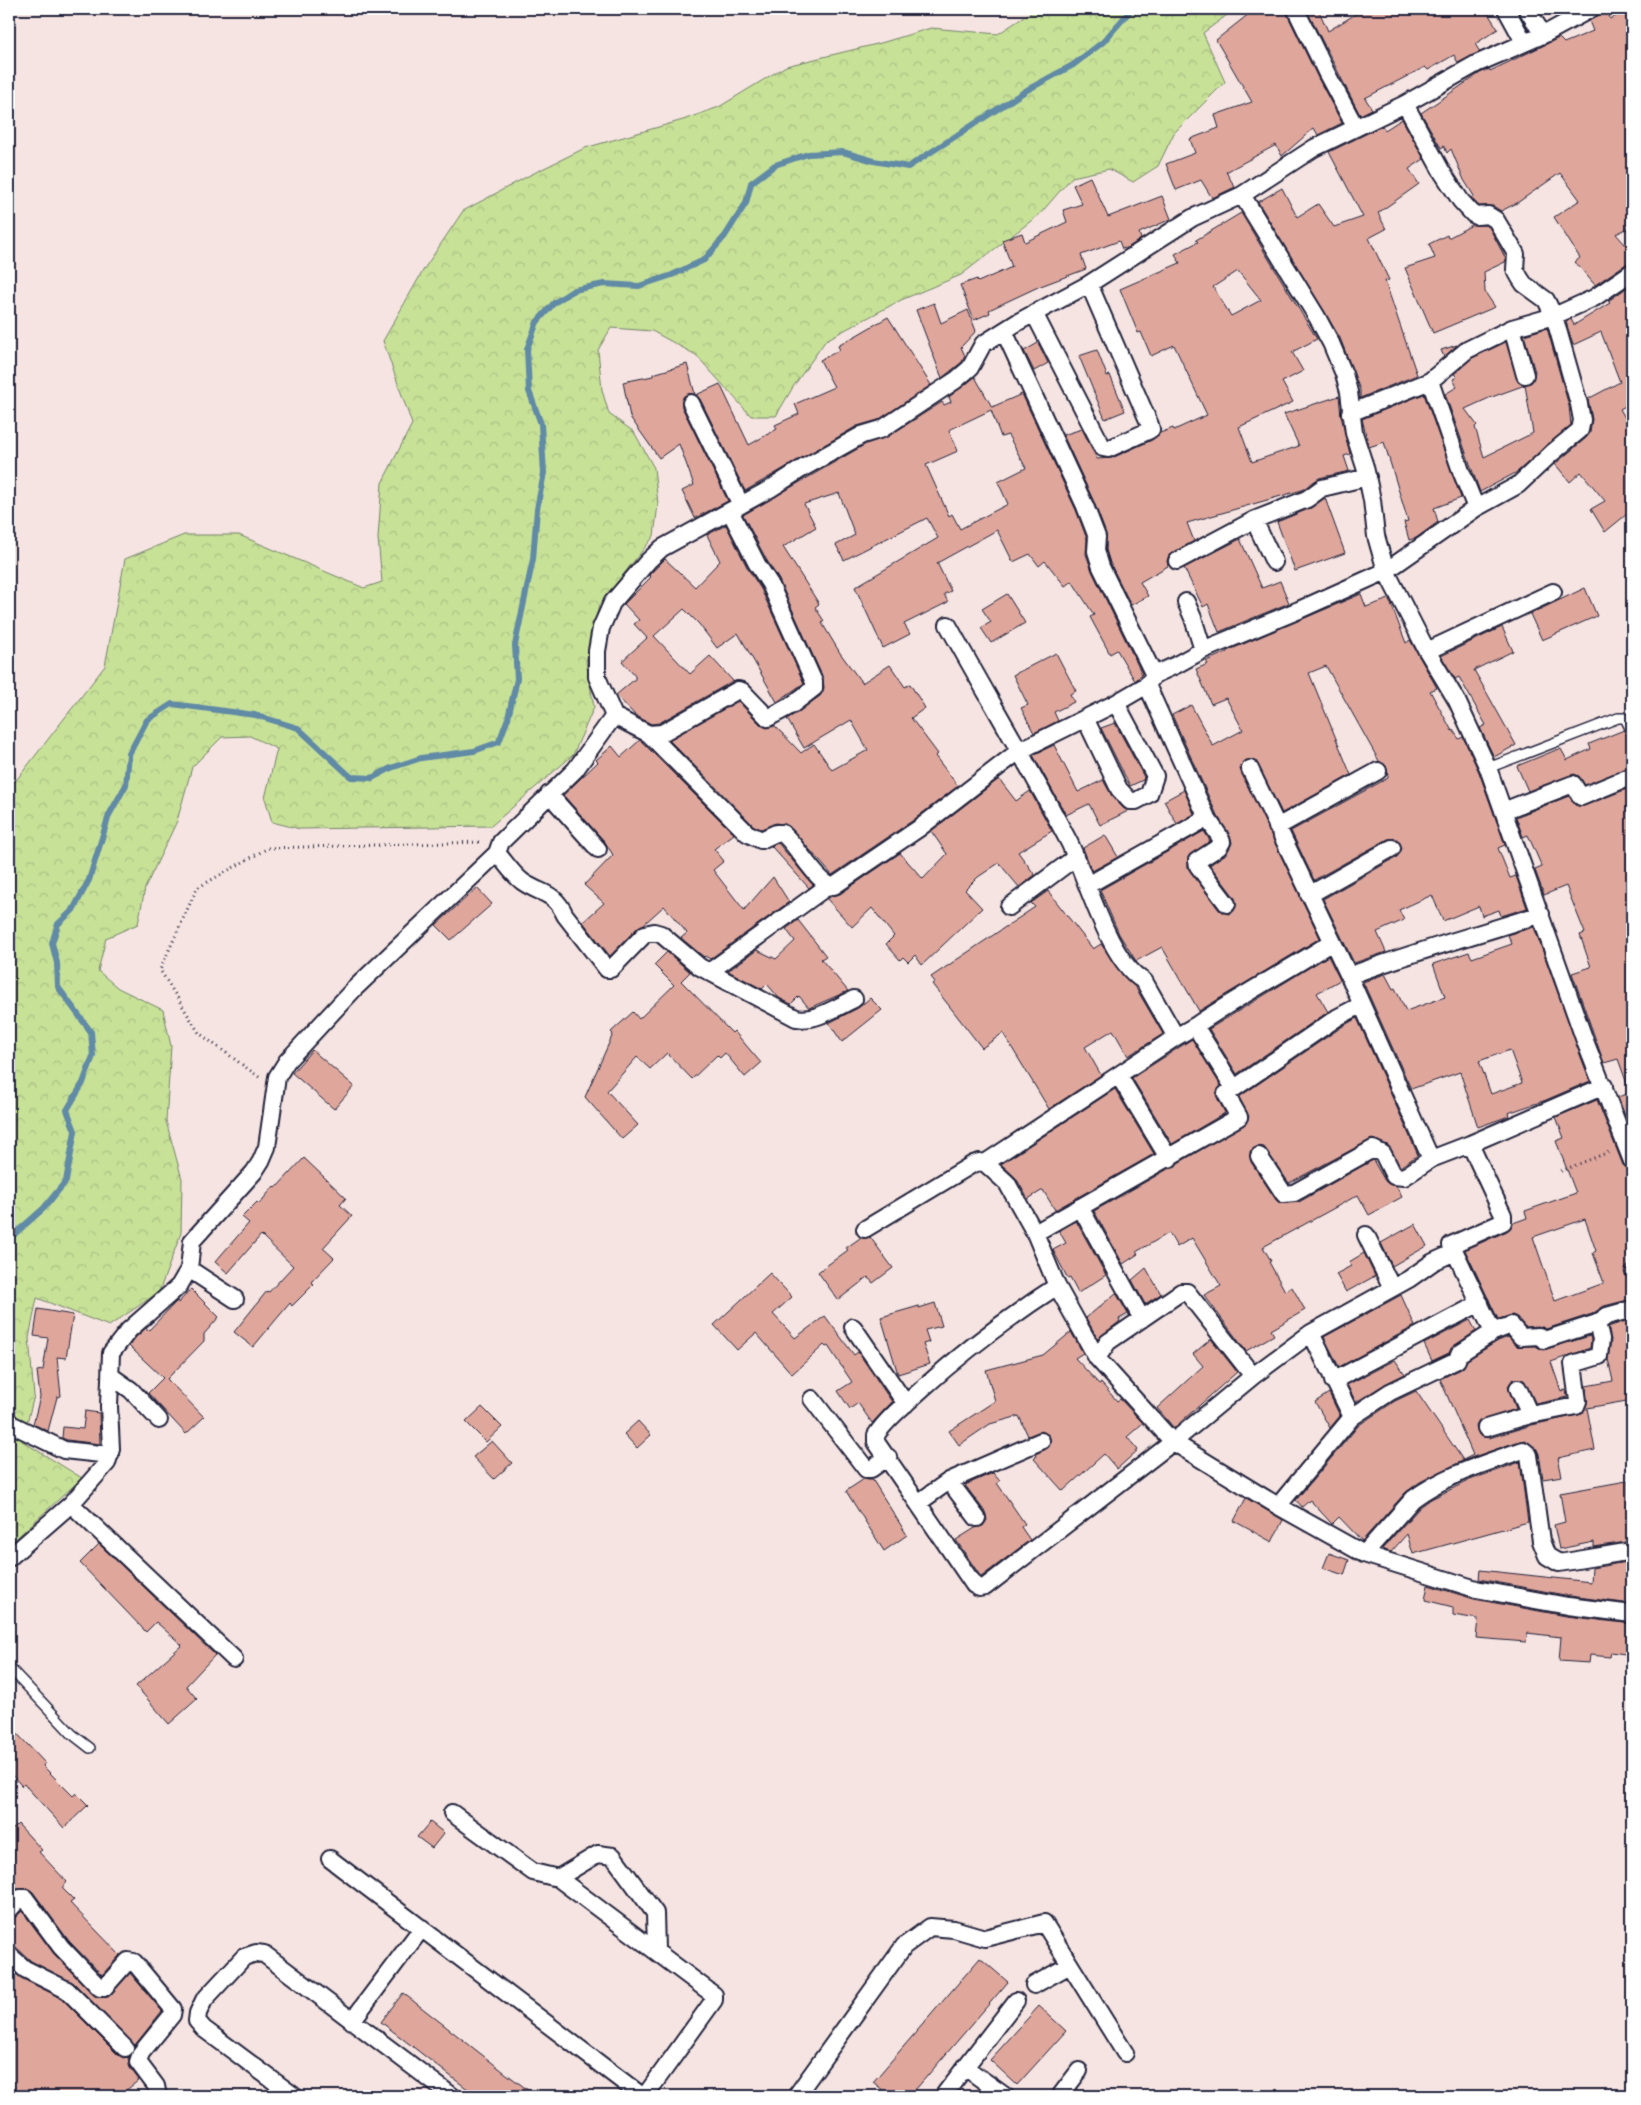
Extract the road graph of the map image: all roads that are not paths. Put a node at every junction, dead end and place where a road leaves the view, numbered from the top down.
1 (1506, 9) edge
2 (1527, 9) edge
3 (1591, 9) edge
4 (1296, 10) dead end
5 (1543, 35) junction
6 (1524, 42) junction
7 (1404, 104) junction
8 (1356, 128) junction
9 (1242, 195) junction
10 (1632, 272) edge
11 (1089, 284) junction
12 (1034, 314) junction
13 (1554, 316) junction
14 (1512, 328) junction
15 (1004, 331) junction
16 (1525, 374) dead end
17 (1430, 381) junction
18 (691, 403) dead end
19 (1350, 413) junction
20 (1368, 477) junction
21 (735, 508) junction
22 (1476, 508) junction
23 (1254, 520) junction
24 (1177, 561) dead end
25 (1274, 562) dead end
26 (1386, 571) junction
27 (1553, 592) dead end
28 (1186, 602) dead end
29 (948, 625) dead end
30 (1203, 650) junction
31 (1426, 650) junction
32 (1150, 680) junction
33 (1116, 703) junction
34 (614, 716) junction
35 (1085, 718) junction
36 (1632, 732) edge
37 (649, 734) junction
38 (1019, 751) junction
39 (1488, 768) junction
40 (1250, 769) dead end
41 (1378, 771) dead end
42 (1632, 776) edge
43 (549, 794) junction
44 (1503, 811) junction
45 (1207, 818) junction
46 (1277, 827) junction
47 (499, 847) junction
48 (1392, 848) dead end
49 (598, 849) dead end
50 (1076, 857) junction
51 (1088, 885) junction
52 (828, 886) junction
53 (1309, 895) junction
54 (1227, 904) dead end
55 (1009, 906) dead end
56 (1541, 914) junction
57 (1332, 942) junction
58 (709, 972) junction
59 (1349, 976) junction
60 (854, 999) dead end
61 (1361, 1005) junction
62 (1194, 1026) junction
63 (1176, 1037) junction
64 (1119, 1076) junction
65 (1604, 1086) junction
66 (1234, 1088) junction
67 (1470, 1144) junction
68 (1259, 1156) dead end
69 (1169, 1159) junction
70 (1431, 1159) junction
71 (1632, 1161) edge
72 (985, 1163) junction
73 (1080, 1207) junction
74 (865, 1229) dead end
75 (1035, 1233) junction
76 (1366, 1235) dead end
77 (1455, 1252) junction
78 (189, 1269) junction
79 (1057, 1286) junction
80 (1392, 1288) junction
81 (235, 1299) dead end
82 (1480, 1303) junction
83 (1632, 1309) edge
84 (1142, 1319) junction
85 (1597, 1323) junction
86 (853, 1327) dead end
87 (1493, 1332) junction
88 (1311, 1333) junction
89 (1097, 1358) junction
90 (111, 1376) junction
91 (1253, 1376) junction
92 (1333, 1381) junction
93 (1518, 1388) dead end
94 (812, 1399) dead end
95 (906, 1404) junction
96 (1530, 1415) junction
97 (1352, 1416) junction
98 (159, 1420) dead end
99 (9, 1422) edge
100 (1486, 1428) dead end
101 (1041, 1441) dead end
102 (1173, 1442) junction
103 (110, 1455) junction
104 (888, 1457) junction
105 (949, 1481) junction
106 (918, 1503) junction
107 (71, 1504) junction
108 (1278, 1506) junction
109 (976, 1518) dead end
110 (1632, 1552) edge
111 (1364, 1554) junction
112 (9, 1558) edge
113 (1632, 1614) edge
114 (234, 1659) dead end
115 (9, 1667) edge
116 (90, 1748) dead end
117 (452, 1813) dead end
118 (330, 1859) dead end
119 (558, 1878) junction
120 (9, 1910) edge
121 (422, 1928) junction
122 (656, 1950) junction
123 (9, 1955) edge
124 (1070, 1965) junction
125 (1034, 1985) dead end
126 (1016, 2001) dead end
127 (352, 2021) junction
128 (125, 2048) dead end
129 (1125, 2054) dead end
130 (966, 2068) junction
131 (1079, 2071) dead end
132 (158, 2096) edge
133 (294, 2096) edge
134 (452, 2096) edge
135 (644, 2096) edge
136 (796, 2096) edge
137 (943, 2096) edge
138 (1005, 2096) edge
139 (1060, 2096) edge

1 - 6 street
2 - 5 street
3 - 5 street
4 - 8 street
5 - 6 street
6 - 7 street
7 - 8 street
7 - 13 street
8 - 9 street
9 - 11 street
9 - 19 street
10 - 13 street
11 - 12 street
11 - 12 street
12 - 15 street
13 - 14 street
13 - 22 street
14 - 16 street
14 - 17 street
15 - 21 street
15 - 32 street
17 - 19 street
17 - 22 street
18 - 21 street
19 - 20 street
20 - 23 street
20 - 26 street
21 - 34 street
21 - 37 street
22 - 26 street
23 - 24 street
23 - 25 street
26 - 30 street
26 - 31 street
27 - 31 street
28 - 30 street
29 - 38 street
30 - 32 street
31 - 39 street
32 - 33 street
32 - 45 street
33 - 35 street
33 - 35 street
34 - 37 street
34 - 43 street
35 - 38 street
36 - 39 lane
37 - 52 street
38 - 50 street
38 - 52 street
39 - 44 street
40 - 46 street
41 - 46 street
42 - 44 street
43 - 47 street
43 - 49 street
44 - 56 street
45 - 51 street
45 - 54 street
46 - 53 street
47 - 58 street
47 - 78 street
48 - 53 street
50 - 51 street
50 - 55 street
51 - 63 street
52 - 58 street
53 - 57 street
56 - 59 street
56 - 65 street
57 - 59 street
57 - 62 street
58 - 60 street
59 - 61 street
61 - 66 street
61 - 70 street
62 - 63 street
62 - 66 street
63 - 64 street
64 - 69 street
64 - 72 street
65 - 67 street
65 - 71 street
66 - 69 street
67 - 70 street
67 - 77 street
68 - 70 street
69 - 73 street
72 - 74 street
72 - 75 street
73 - 75 street
73 - 84 street
75 - 79 street
76 - 80 street
77 - 80 street
77 - 82 street
78 - 81 street
78 - 90 street
79 - 89 street
79 - 95 street
80 - 88 street
82 - 87 street
82 - 92 street
83 - 85 street
84 - 89 street
84 - 91 street
85 - 87 street
85 - 96 street
86 - 95 street
87 - 97 street
88 - 91 street
88 - 92 street
89 - 102 street
90 - 98 street
90 - 103 street
91 - 102 street
92 - 97 street
93 - 96 street
94 - 104 street
95 - 104 street
96 - 100 street
97 - 108 street
99 - 103 street
101 - 105 street
102 - 106 street
102 - 108 street
103 - 107 street
104 - 106 street
105 - 106 street
105 - 109 street
107 - 112 street
107 - 114 street
108 - 111 street
110 - 111 street
111 - 113 street
115 - 116 lane
117 - 119 street
118 - 121 street
119 - 122 street
119 - 122 street
120 - 132 street
121 - 127 street
121 - 135 street
122 - 135 street
123 - 128 street
124 - 125 street
124 - 129 street
124 - 136 street
126 - 130 street
127 - 133 street
127 - 134 street
130 - 137 street
130 - 138 street
131 - 139 street

